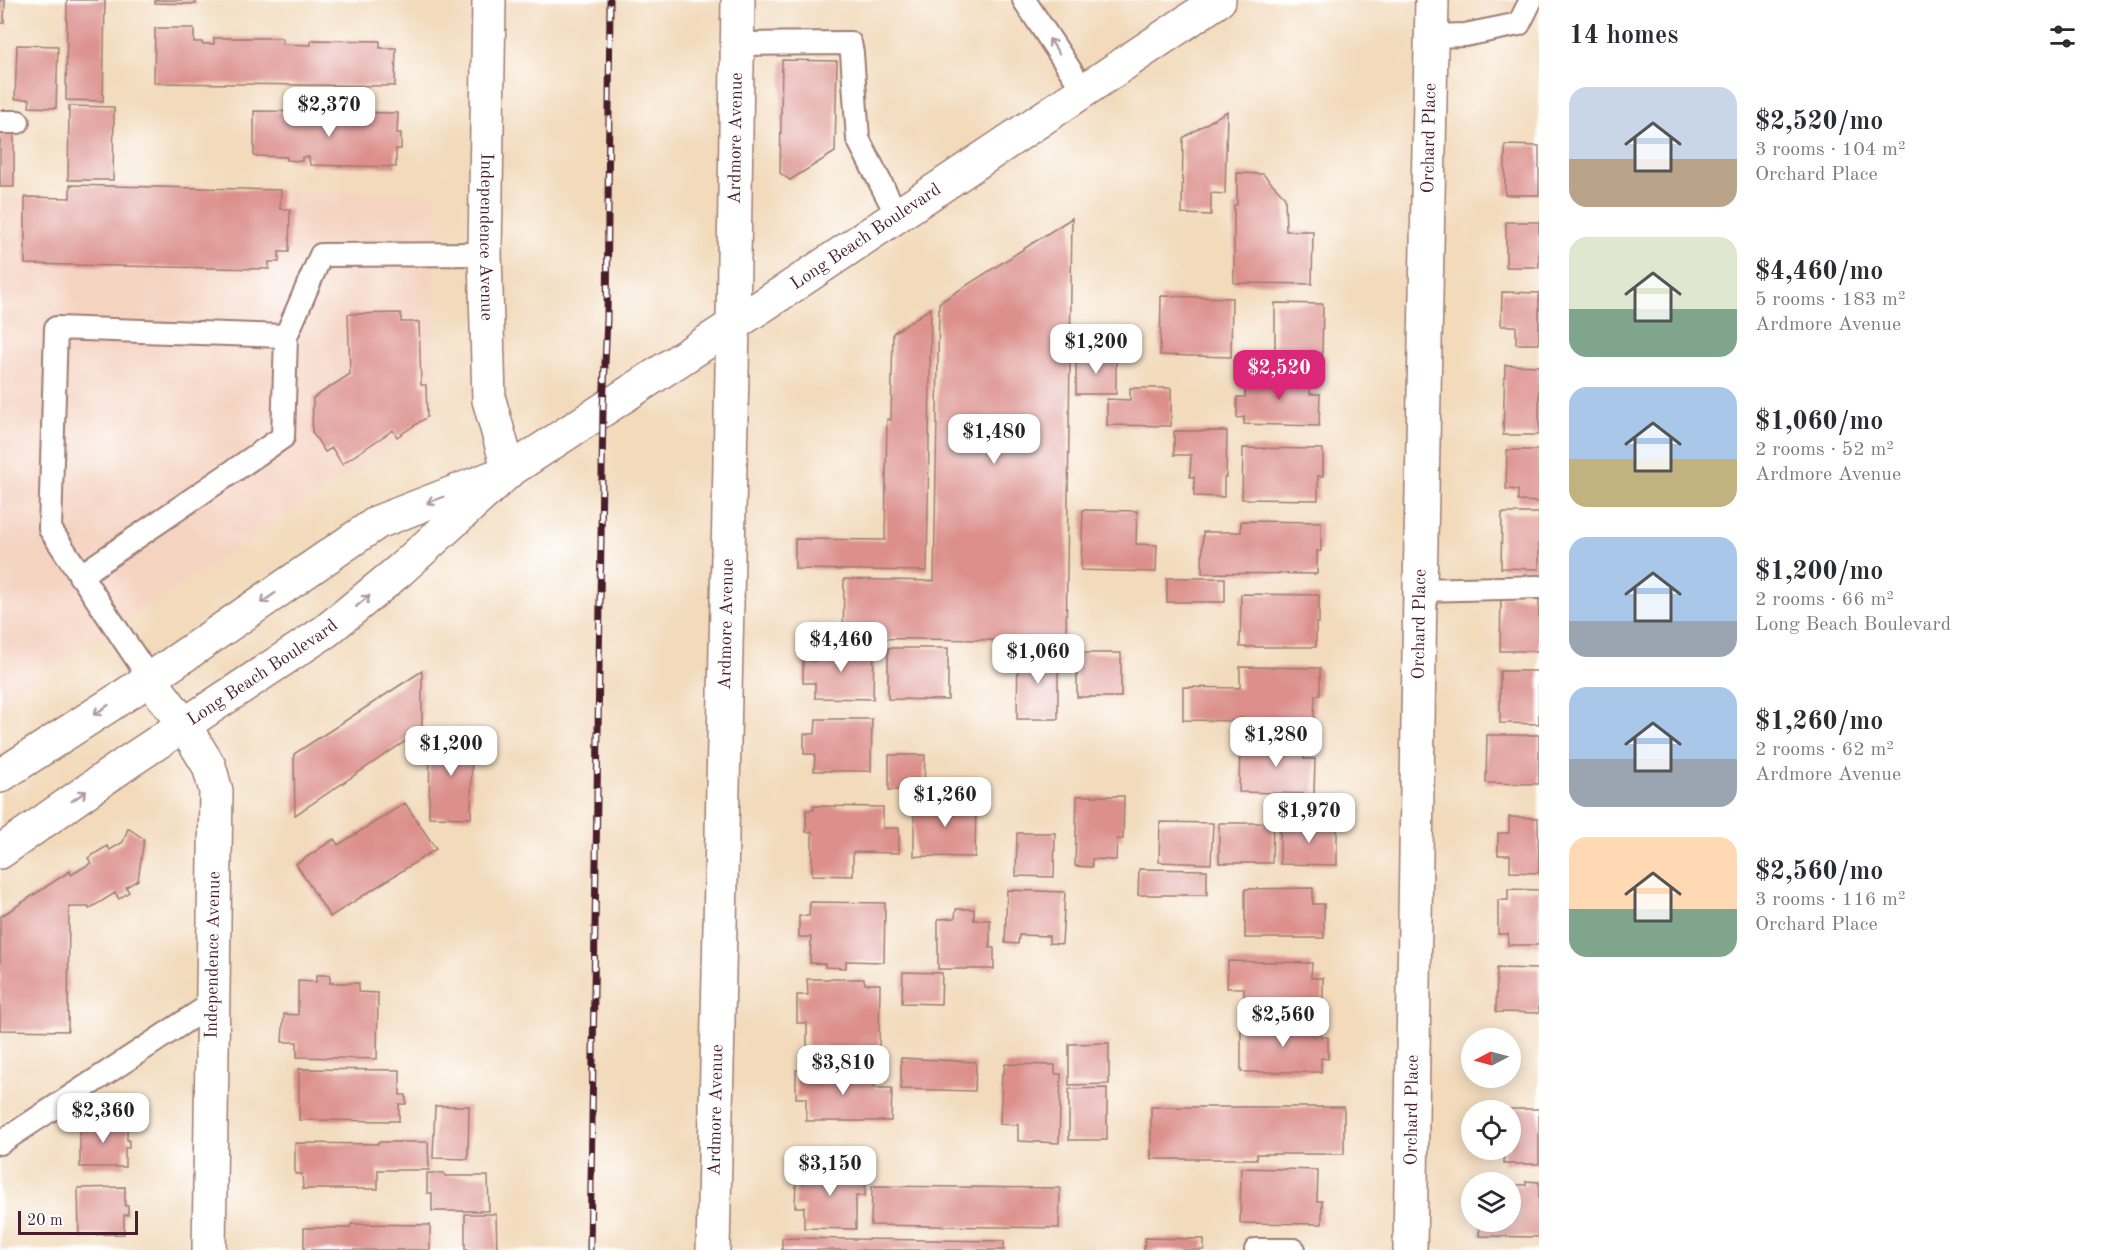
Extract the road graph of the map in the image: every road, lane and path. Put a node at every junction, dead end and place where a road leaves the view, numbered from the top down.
1 (489, 0) edge
2 (738, 0) edge
3 (1024, 0) edge
4 (1219, 0) edge
5 (1432, 0) edge
6 (1531, 0) edge
7 (1431, 36) junction
8 (737, 44) junction
9 (1084, 91) junction
10 (897, 215) junction
11 (484, 254) junction
12 (733, 325) junction
13 (286, 336) junction
14 (509, 471) junction
15 (80, 576) junction
16 (1539, 587) edge
17 (1420, 590) junction
18 (150, 679) junction
19 (184, 725) junction
20 (0, 776) edge
21 (0, 852) edge
22 (213, 1003) junction
23 (0, 1143) edge
24 (209, 1250) edge
25 (713, 1250) edge
26 (1256, 1250) edge
27 (1294, 1250) edge
28 (1410, 1250) edge

1 - 11 street, Independence Avenue
2 - 8 street, Ardmore Avenue
9 -> 3 lane
4 - 9 street, Long Beach Boulevard
5 - 7 street, Orchard Place
6 - 7 lane
7 - 17 street, Orchard Place
8 - 10 lane
8 - 12 street, Ardmore Avenue
9 - 10 street, Long Beach Boulevard
10 - 12 street, Long Beach Boulevard
11 - 13 lane
11 - 14 street, Independence Avenue
12 - 14 street, Long Beach Boulevard
12 - 25 street, Ardmore Avenue
13 - 15 lane
13 - 15 lane
14 -> 18 street, Long Beach Boulevard
19 -> 14 street, Long Beach Boulevard
15 - 18 lane
16 - 17 lane
17 - 28 street, Orchard Place
18 - 19 street, Independence Avenue
18 -> 20 street, Long Beach Boulevard
21 -> 19 street, Long Beach Boulevard
19 - 22 street, Independence Avenue
22 - 23 lane
22 - 24 street, Independence Avenue
26 - 27 lane

